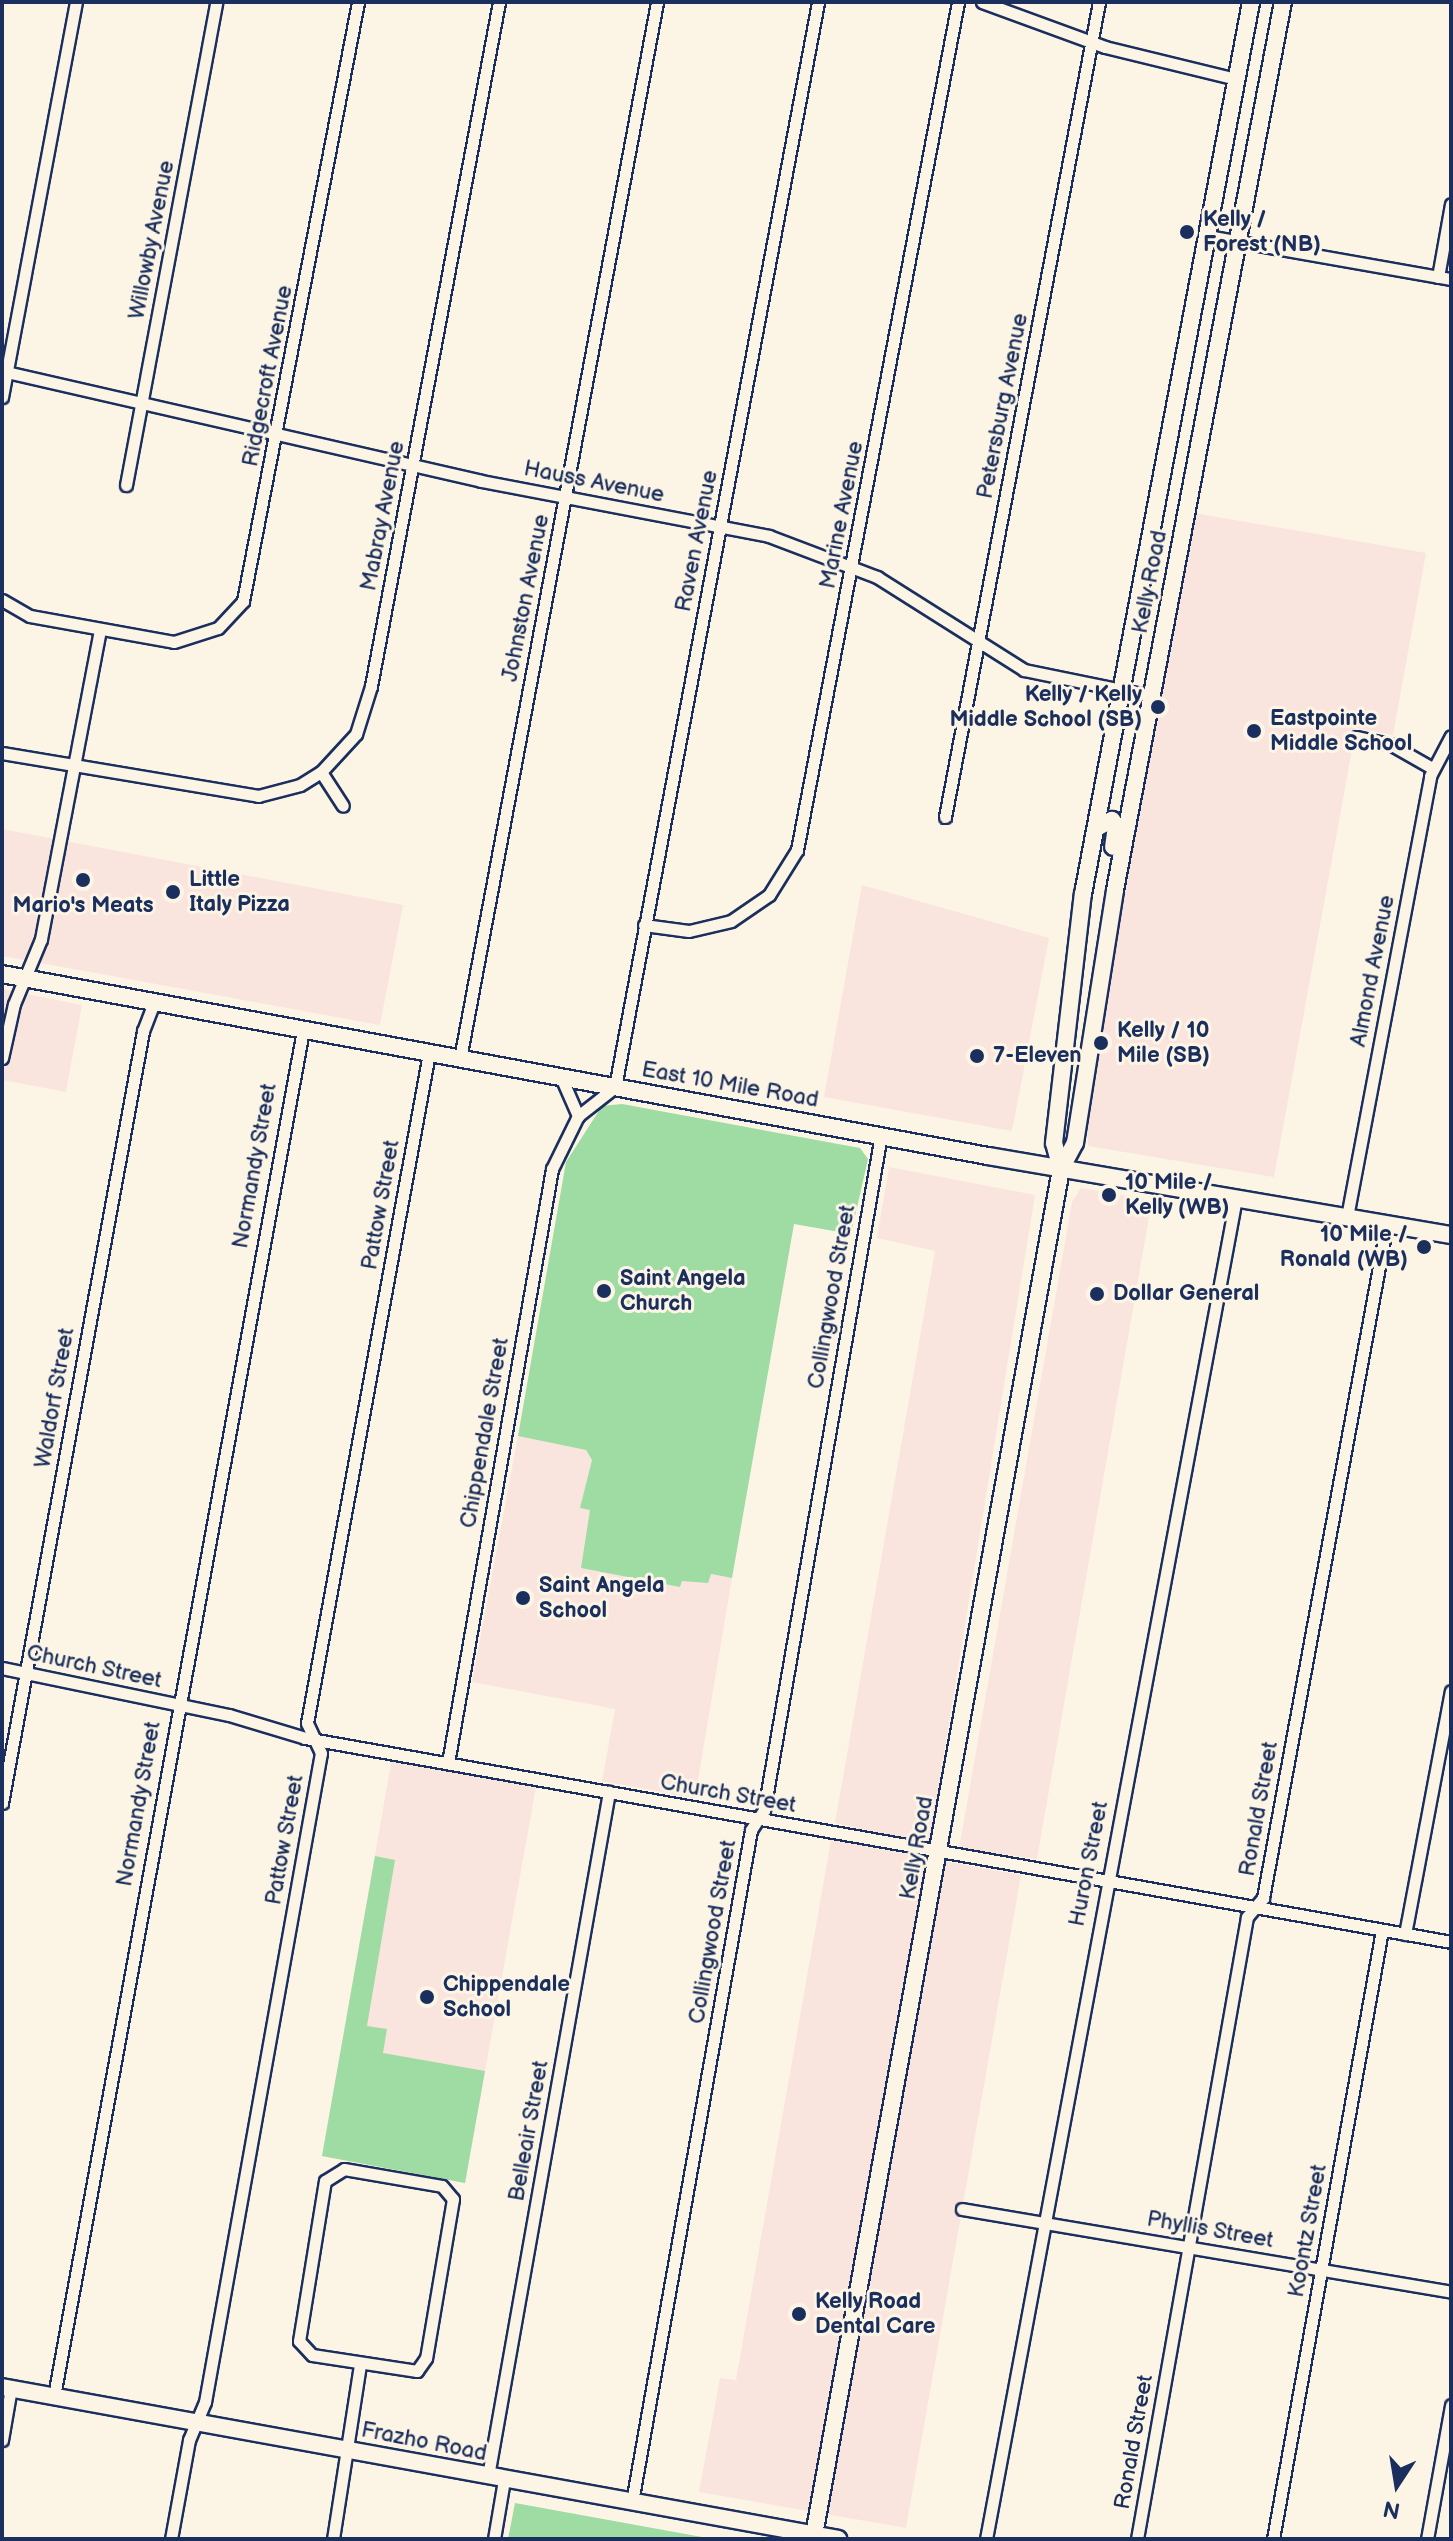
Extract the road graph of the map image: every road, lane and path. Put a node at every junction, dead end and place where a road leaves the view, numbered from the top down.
1 (76, 2) edge
2 (216, 2) edge
3 (358, 2) edge
4 (499, 2) edge
5 (657, 2) edge
6 (818, 2) edge
7 (958, 2) edge
8 (982, 2) edge
9 (1099, 2) edge
10 (1251, 2) edge
11 (1283, 2) edge
12 (1092, 43) junction
13 (1236, 79) junction
14 (1451, 204) edge
15 (1207, 236) junction
16 (1238, 243) junction
17 (1438, 277) junction
18 (1451, 279) edge
19 (4, 372) edge
20 (2, 397) edge
21 (142, 403) junction
22 (277, 433) junction
23 (413, 466) junction
24 (126, 485) dead end
25 (565, 497) junction
26 (720, 526) junction
27 (852, 565) junction
28 (2, 600) edge
29 (100, 630) junction
30 (978, 643) junction
31 (1121, 691) junction
32 (1151, 696) junction
33 (1451, 736) edge
34 (1356, 737) dead end
35 (2, 753) edge
36 (74, 766) junction
37 (1432, 768) junction
38 (321, 772) junction
39 (343, 806) dead end
40 (945, 817) dead end
41 (1096, 828) junction
42 (1115, 890) junction
43 (644, 925) junction
44 (1077, 930) junction
45 (2, 974) edge
46 (29, 979) junction
47 (154, 1002) junction
48 (1095, 1020) junction
49 (303, 1030) junction
50 (429, 1053) junction
51 (2, 1058) edge
52 (460, 1059) junction
53 (561, 1077) junction
54 (615, 1087) junction
55 (578, 1116) junction
56 (881, 1135) junction
57 (1061, 1169) junction
58 (1236, 1198) junction
59 (1347, 1217) junction
60 (1387, 1223) junction
61 (1451, 1235) edge
62 (2, 1668) edge
63 (25, 1672) junction
64 (1451, 1691) edge
65 (177, 1705) junction
66 (314, 1739) junction
67 (448, 1763) junction
68 (609, 1792) junction
69 (2, 1803) edge
70 (757, 1821) junction
71 (940, 1853) junction
72 (1106, 1882) junction
73 (1255, 1907) junction
74 (1382, 1930) junction
75 (1405, 1934) junction
76 (1451, 1942) edge
77 (962, 2209) dead end
78 (1044, 2221) junction
79 (1189, 2248) junction
80 (1321, 2269) junction
81 (1451, 2292) edge
82 (360, 2364) junction
83 (7, 2388) edge
84 (54, 2396) junction
85 (1451, 2405) edge
86 (197, 2422) junction
87 (2, 2440) edge
88 (346, 2450) junction
89 (496, 2478) junction
90 (632, 2502) junction
91 (814, 2535) junction
92 (171, 2539) edge
93 (333, 2539) edge
94 (494, 2539) edge
95 (838, 2539) edge
96 (986, 2539) edge
97 (1137, 2539) edge
98 (1273, 2539) edge
99 (1427, 2539) edge

1 - 19 street
2 - 21 street, Willowby Avenue
3 - 22 street, Ridgecroft Avenue
4 - 23 street, Mabray Avenue
5 - 25 street, Johnston Avenue
6 - 26 street, Raven Avenue
7 - 27 street, Marine Avenue
8 - 12 street
9 - 12 street, Petersburg Avenue
10 - 13 street, Kelly Road
11 - 16 street, Kelly Road
12 - 13 street
12 - 30 street, Petersburg Avenue
13 - 15 street, Kelly Road
14 - 17 street
15 - 16 street
15 - 31 street, Kelly Road
16 - 17 street
16 - 32 street, Kelly Road
17 - 18 street
19 - 20 street
19 - 21 street, Hauss Avenue
21 - 22 street, Hauss Avenue
21 - 24 street, Willowby Avenue
22 - 23 street, Hauss Avenue
22 - 29 street, Ridgecroft Avenue
23 - 25 street, Hauss Avenue
23 - 38 street, Mabray Avenue
25 - 26 street, Hauss Avenue
25 - 52 street, Johnston Avenue
26 - 27 street, Hauss Avenue
26 - 43 street, Raven Avenue
27 - 30 street, Hauss Avenue
27 - 43 street, Marine Avenue
28 - 29 street, Ridgecroft Avenue
29 - 36 street
30 - 31 street, Hauss Avenue
30 - 40 street, Petersburg Avenue
31 - 32 street, Hauss Avenue
31 - 41 street, Kelly Road
32 - 42 street, Kelly Road
33 - 37 street, Almond Avenue
34 - 37 street
35 - 36 street, Mabray Avenue
36 - 38 street, Mabray Avenue
36 - 46 street
37 - 59 street, Almond Avenue
38 - 39 street
41 - 42 street
41 - 44 street, Kelly Road
42 - 48 street, Kelly Road
43 - 54 street, Raven Avenue
44 - 48 street
44 - 57 street, Kelly Road
45 - 46 street, East 10 Mile Road
46 - 47 street, East 10 Mile Road
46 - 51 street
47 - 49 street, East 10 Mile Road
47 - 63 street, Waldorf Street
48 - 57 street, Kelly Road
49 - 50 street, East 10 Mile Road
49 - 65 street, Normandy Street
50 - 52 street, East 10 Mile Road
50 - 66 street, Pattow Street
52 - 53 street, East 10 Mile Road
53 - 54 street, East 10 Mile Road
53 - 55 street
54 - 55 street, Chippendale Street
54 - 56 street, East 10 Mile Road
55 - 67 street, Chippendale Street
56 - 57 street, East 10 Mile Road
56 - 70 street, Collingwood Street
57 - 58 street, East 10 Mile Road
57 - 71 street, Kelly Road
58 - 59 street, East 10 Mile Road
58 - 72 street, Huron Street
59 - 60 street, East 10 Mile Road
60 - 61 street, East 10 Mile Road
60 - 73 street, Ronald Street
62 - 63 street, Church Street
63 - 65 street, Church Street
63 - 69 street, Waldorf Street
64 - 75 street
65 - 66 street, Church Street
65 - 84 street, Normandy Street
66 - 67 street, Church Street
66 - 86 street, Pattow Street
67 - 68 street, Church Street
68 - 70 street, Church Street
68 - 89 street, Belleair Street
70 - 71 street, Church Street
70 - 90 street, Collingwood Street
71 - 72 street, Church Street
71 - 91 street, Kelly Road
72 - 73 street, Church Street
72 - 78 street, Huron Street
73 - 74 street, Church Street
73 - 79 street, Ronald Street
74 - 75 street, Church Street
74 - 80 street, Koontz Street
75 - 76 street, Church Street
77 - 78 street, Phyllis Street
78 - 79 street, Phyllis Street
78 - 96 street, Huron Street
79 - 80 street, Phyllis Street
79 - 97 street, Ronald Street
80 - 81 street, Phyllis Street
80 - 98 street, Koontz Street
82 - 82 street
82 - 88 street
83 - 84 street, Frazho Road
83 - 87 street
84 - 86 street, Frazho Road
85 - 99 street
86 - 88 street, Frazho Road
86 - 92 street, Pattow Street
88 - 89 street, Frazho Road
88 - 93 street
89 - 90 street, Frazho Road
89 - 94 street, Belleair Street
90 - 91 street, Frazho Road
91 - 95 street, Frazho Road

